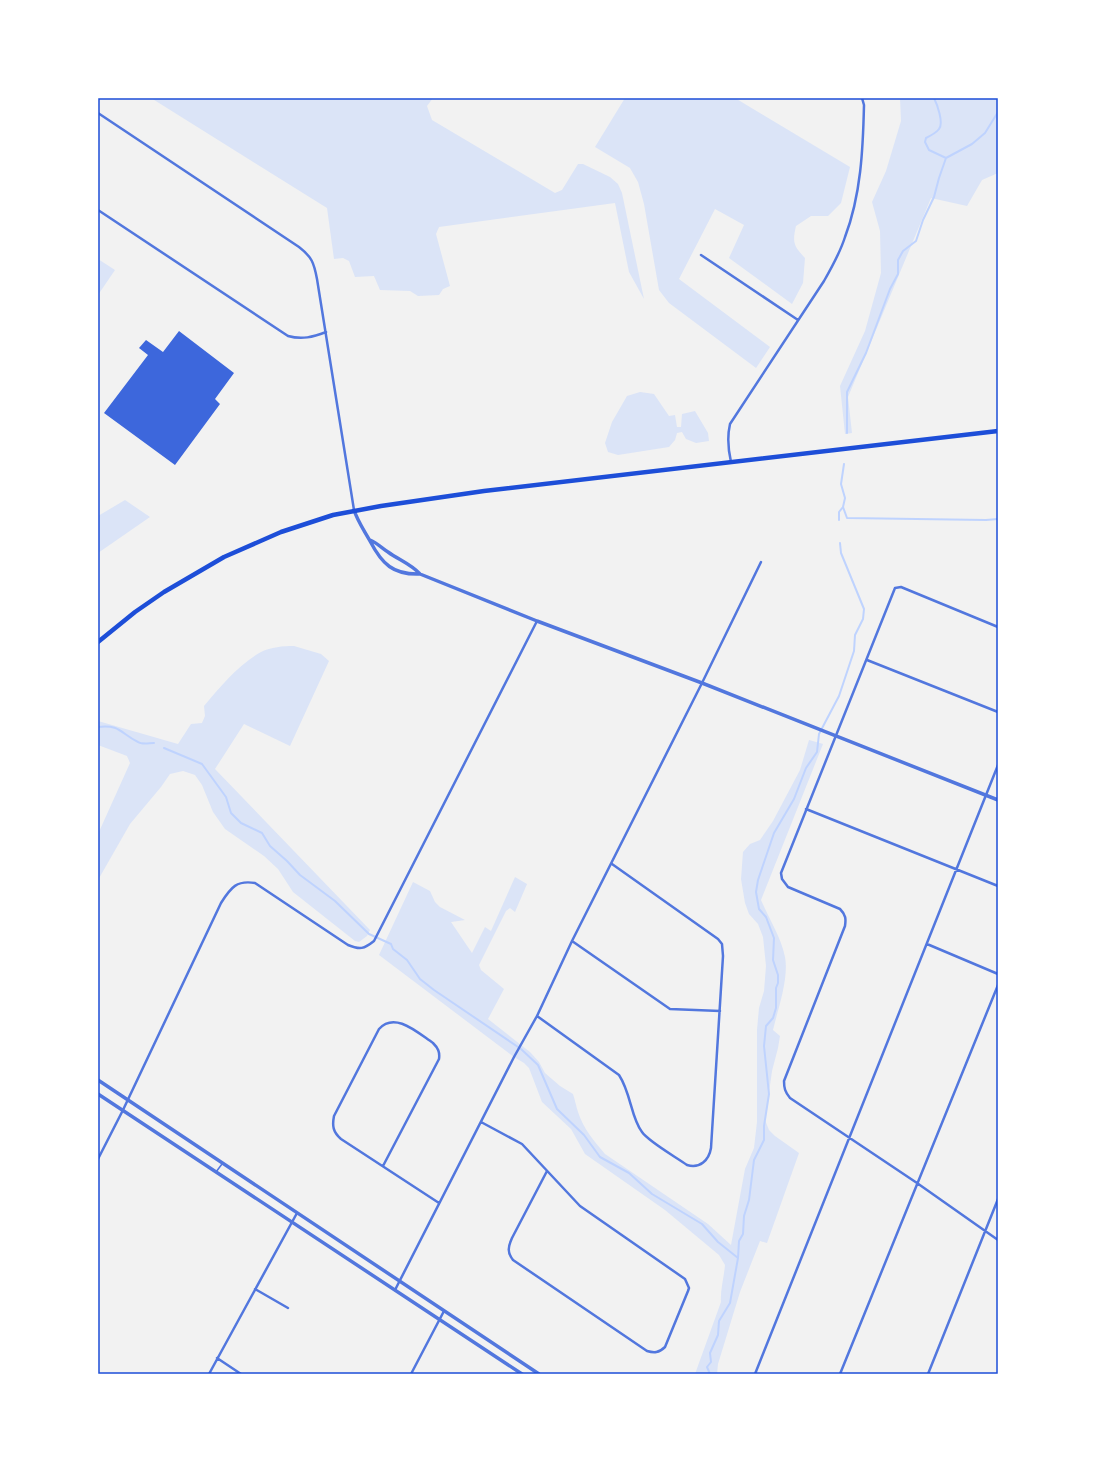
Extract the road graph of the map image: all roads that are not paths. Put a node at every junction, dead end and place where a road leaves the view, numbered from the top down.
1 (862, 98) edge
2 (98, 113) edge
3 (98, 210) edge
4 (701, 256) dead end
5 (798, 320) junction
6 (326, 332) junction
7 (998, 431) edge
8 (731, 462) junction
9 (354, 510) junction
10 (370, 540) junction
11 (761, 562) dead end
12 (420, 574) junction
13 (537, 621) junction
14 (998, 627) edge
15 (98, 642) edge
16 (866, 660) junction
17 (702, 683) junction
18 (998, 712) edge
19 (836, 736) junction
20 (998, 765) edge
21 (986, 795) junction
22 (998, 800) edge
23 (806, 809) junction
24 (612, 864) junction
25 (956, 869) junction
26 (998, 886) edge
27 (572, 941) junction
28 (927, 944) junction
29 (998, 974) edge
30 (998, 985) edge
31 (720, 1011) junction
32 (536, 1016) junction
33 (98, 1080) edge
34 (98, 1094) edge
35 (128, 1100) junction
36 (123, 1110) junction
37 (481, 1122) junction
38 (849, 1138) junction
39 (98, 1159) edge
40 (222, 1163) junction
41 (383, 1166) junction
42 (547, 1170) junction
43 (216, 1172) junction
44 (917, 1183) junction
45 (998, 1199) edge
46 (439, 1203) junction
47 (296, 1213) junction
48 (292, 1222) junction
49 (985, 1231) junction
50 (998, 1240) edge
51 (399, 1282) junction
52 (255, 1289) junction
53 (395, 1290) junction
54 (288, 1308) dead end
55 (444, 1311) junction
56 (439, 1320) junction
57 (217, 1358) junction
58 (532, 1370) junction
59 (209, 1374) edge
60 (241, 1374) edge
61 (411, 1374) edge
62 (522, 1374) edge
63 (529, 1374) edge
64 (539, 1374) edge
65 (755, 1374) edge
66 (840, 1374) edge
67 (928, 1374) edge

1 - 5 street
2 - 6 street
3 - 6 street
4 - 5 street
5 - 8 street
6 - 9 street
7 - 8 main road
8 - 9 main road
9 - 10 street
9 - 15 main road
10 - 12 street
10 - 12 street
11 - 17 street
12 - 13 street
13 - 17 street
13 - 35 street
14 - 16 street
16 - 18 street
16 - 19 street
17 - 19 street
17 - 24 street
19 - 21 street
19 - 23 street
20 - 21 street
21 - 22 street
21 - 25 street
23 - 25 street
23 - 38 street
24 - 27 street
24 - 31 street
25 - 26 street
25 - 28 street
27 - 31 street
27 - 32 street
28 - 29 street
28 - 38 street
30 - 44 street
31 - 32 street
32 - 37 street
33 - 35 street
34 - 36 street
35 - 36 street
35 - 40 street
36 - 39 street
36 - 43 street
37 - 42 street
37 - 46 street
38 - 44 street
38 - 65 street
40 - 43 lane
40 - 47 street
41 - 41 street
41 - 46 street
42 - 42 street
43 - 48 street
44 - 49 street
44 - 66 street
45 - 49 street
46 - 51 street
47 - 48 street
47 - 51 street
48 - 52 street
48 - 53 street
49 - 50 street
49 - 67 street
51 - 53 street
51 - 55 street
52 - 54 street
52 - 57 street
53 - 56 street
55 - 56 street
55 - 58 street
56 - 61 street
56 - 62 street
57 - 59 street
57 - 60 street
58 - 63 lane
58 - 64 street

